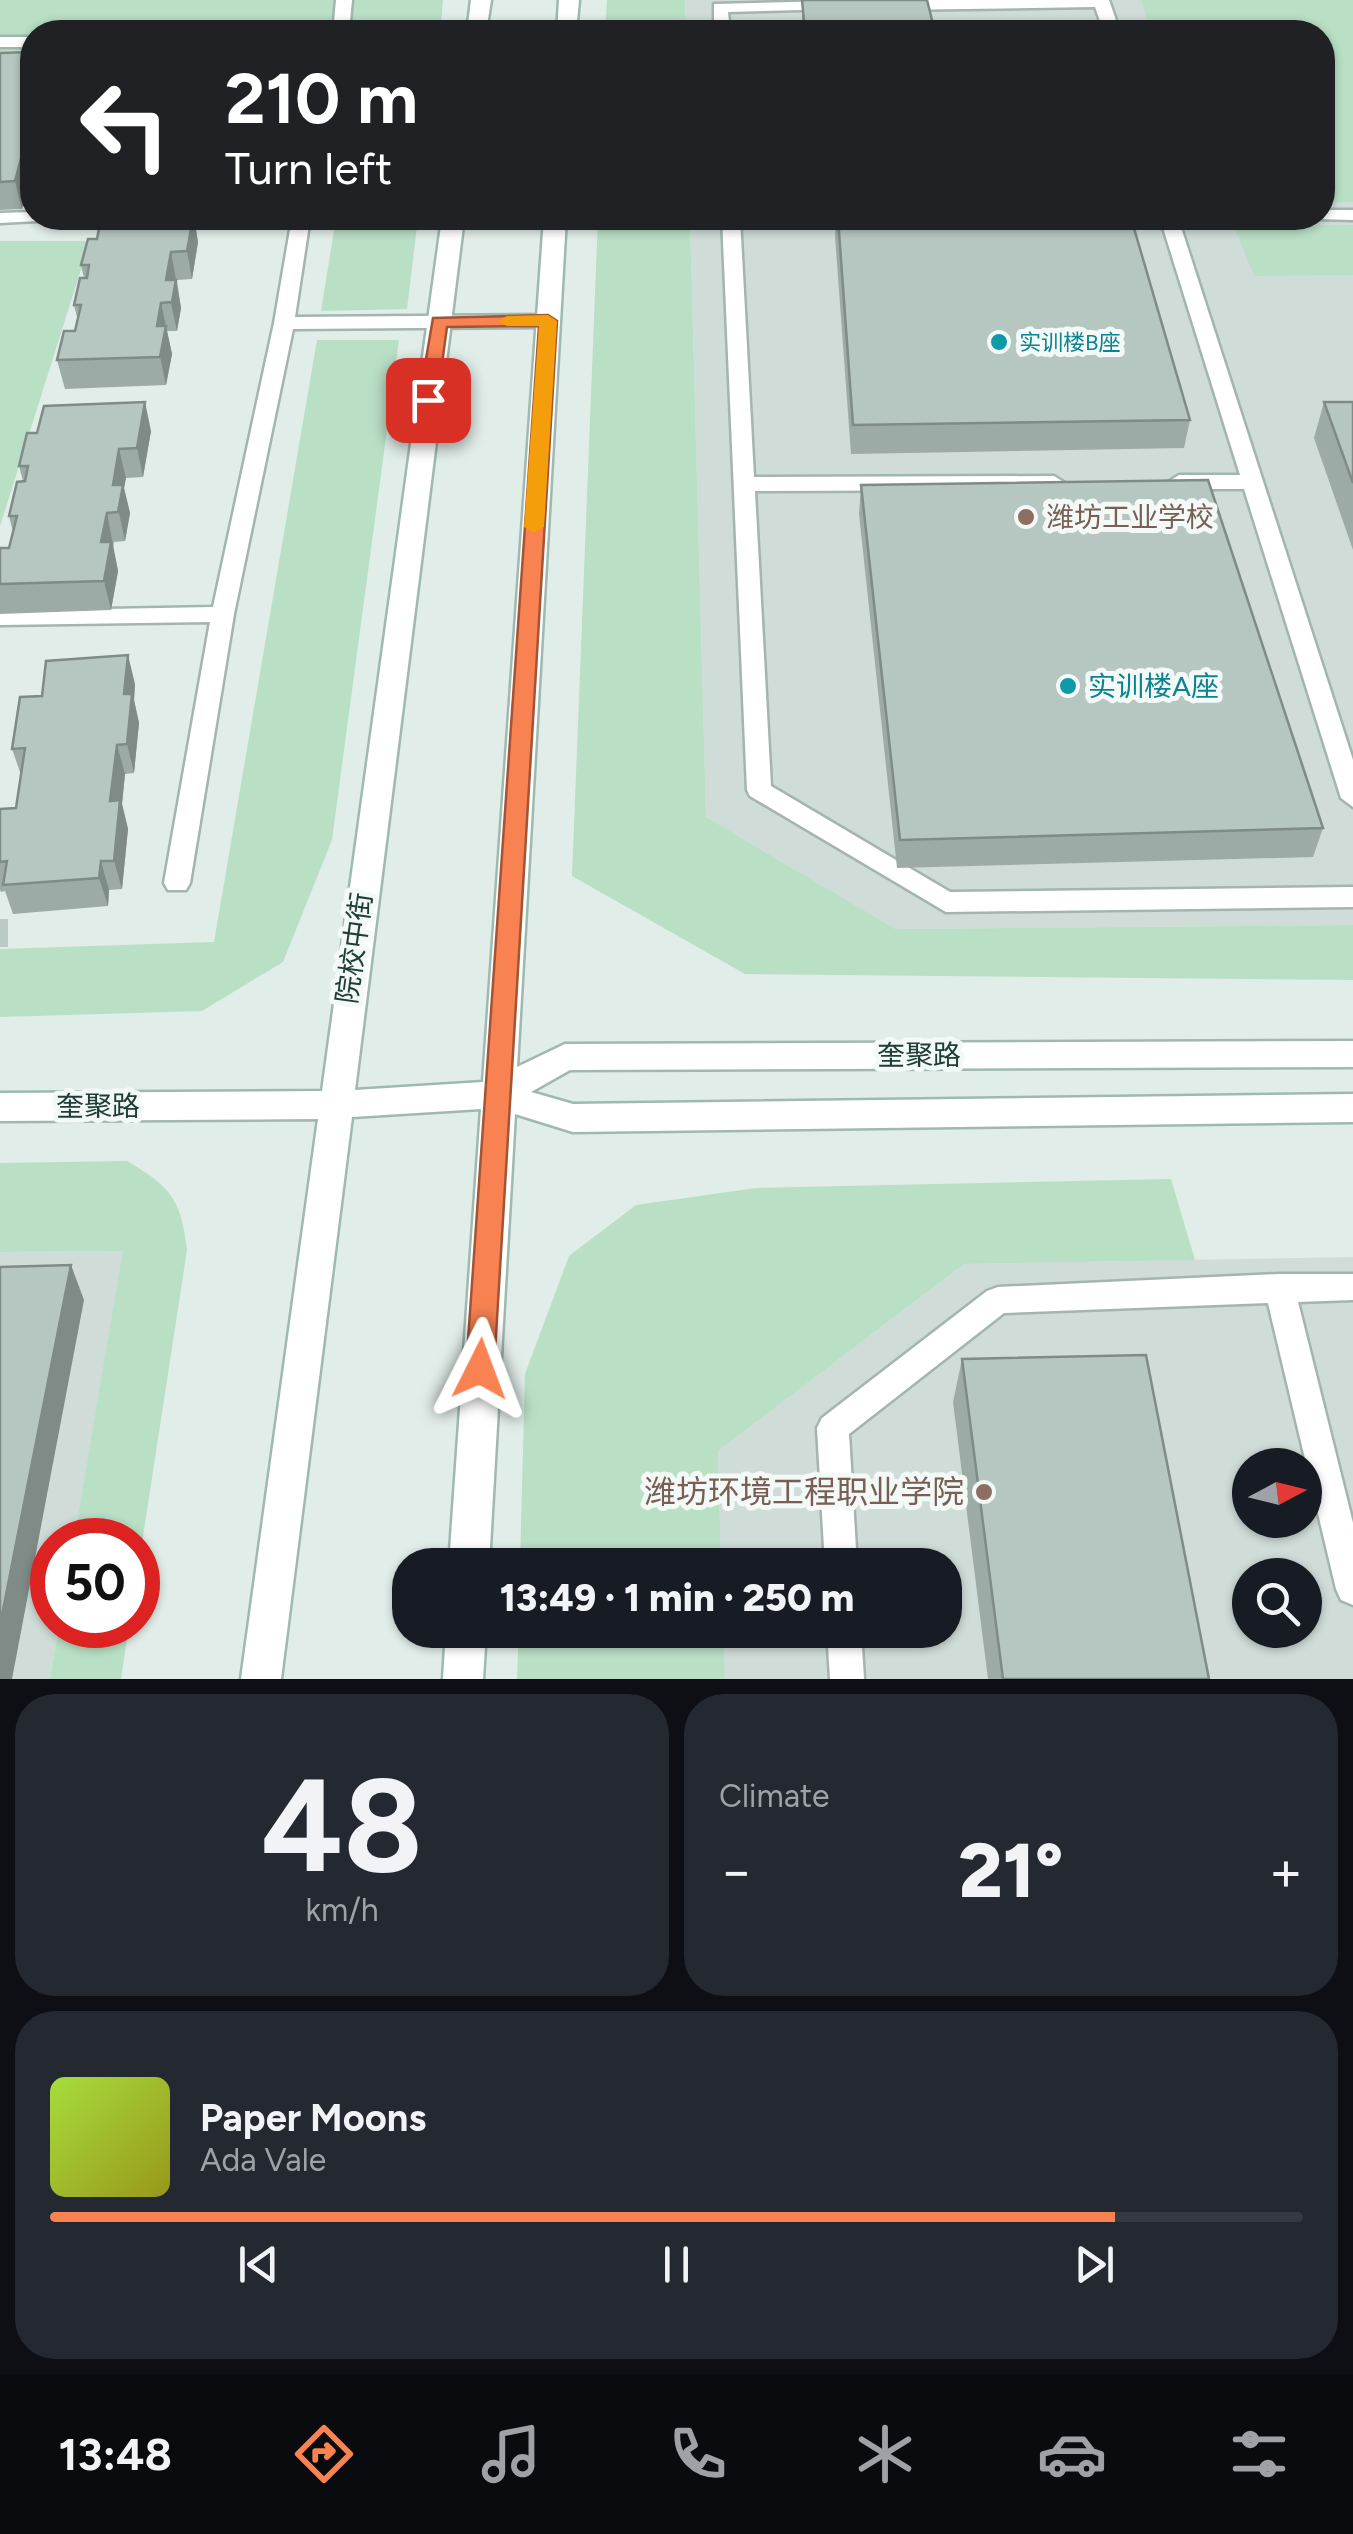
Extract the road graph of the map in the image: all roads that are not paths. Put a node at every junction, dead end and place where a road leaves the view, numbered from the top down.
1 (1102, 1) edge
2 (854, 5) edge
3 (873, 5) edge
4 (721, 20) edge
5 (299, 230) edge
6 (450, 230) edge
7 (554, 230) edge
8 (732, 230) edge
9 (1173, 230) edge
10 (548, 321) junction
11 (284, 322) junction
12 (439, 322) junction
13 (1077, 482) edge
14 (1156, 482) edge
15 (1254, 482) junction
16 (744, 484) junction
17 (224, 614) junction
18 (0, 618) edge
19 (1353, 798) edge
20 (177, 882) dead end
21 (1353, 897) edge
22 (1353, 1054) edge
23 (496, 1096) junction
24 (334, 1104) junction
25 (0, 1107) edge
26 (1353, 1108) edge
27 (1353, 1286) edge
28 (1279, 1287) junction
29 (470, 1548) edge
30 (839, 1548) edge
31 (1353, 1589) edge
32 (465, 1648) edge
33 (845, 1648) edge
34 (261, 1679) edge
35 (463, 1679) edge
36 (847, 1679) edge

1 - 3 lane
2 - 4 lane
5 - 11 lane
6 - 12 main road, 院校中街
7 - 10 main road
8 - 16 lane
9 - 15 lane
10 - 12 lane
10 - 23 main road
11 - 12 lane
11 - 17 lane
12 - 24 main road, 院校中街
13 - 16 lane
14 - 15 lane
15 - 19 lane
16 - 21 lane
17 - 18 lane
17 - 20 lane
22 - 23 main road, 奎聚路
23 - 24 main road, 奎聚路
23 - 26 main road, 奎聚路
23 - 29 main road
24 - 25 main road, 奎聚路
24 - 34 main road, 院校中街
27 - 28 lane
28 - 30 lane
28 - 31 lane
32 - 35 main road
33 - 36 lane

